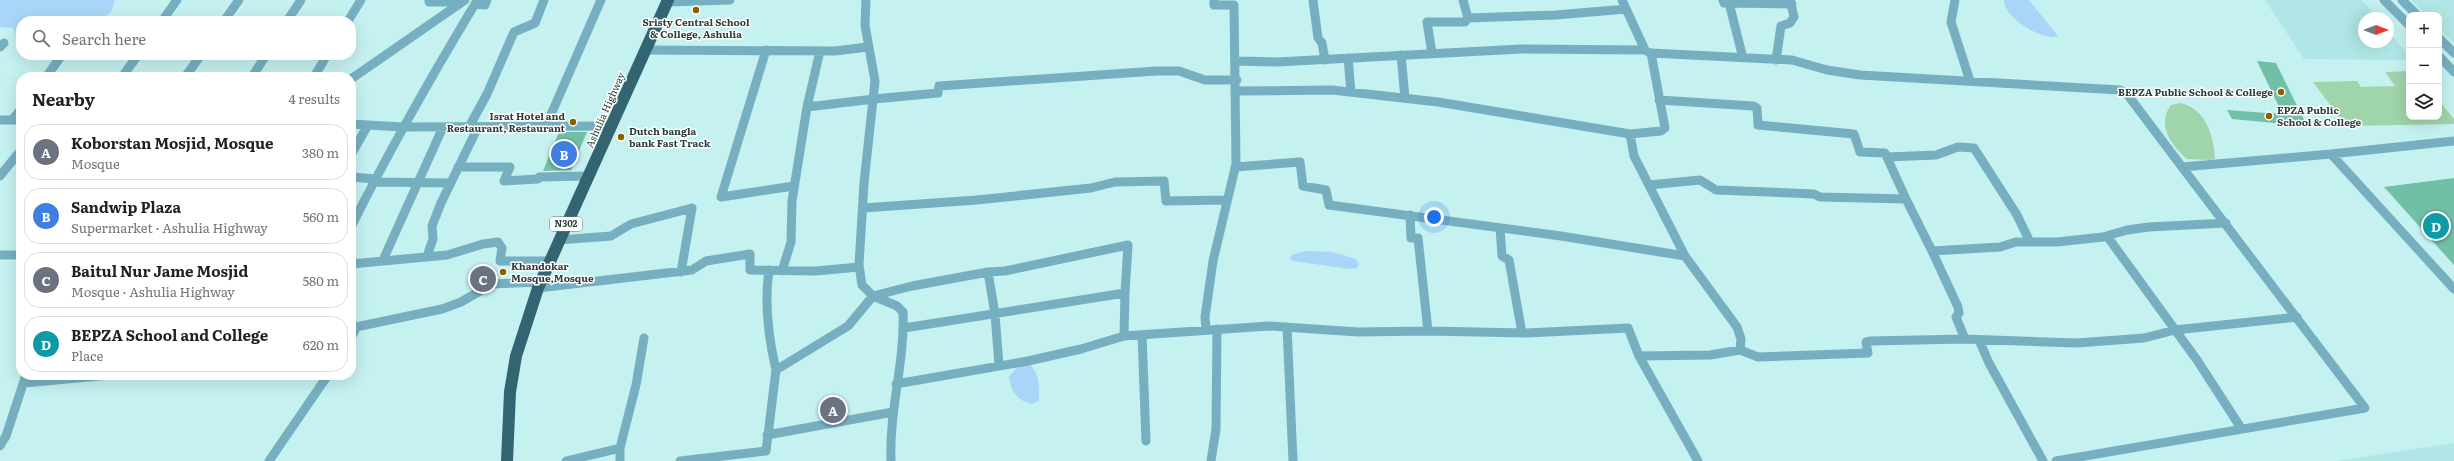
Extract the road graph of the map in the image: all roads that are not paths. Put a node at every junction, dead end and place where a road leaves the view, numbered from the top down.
1 (177, 0) edge
2 (239, 0) edge
3 (301, 0) edge
4 (361, 0) edge
5 (429, 0) edge
6 (487, 0) edge
7 (544, 0) edge
8 (601, 0) edge
9 (730, 0) edge
10 (866, 0) edge
11 (1214, 0) edge
12 (1313, 0) edge
13 (1463, 0) edge
14 (1622, 0) edge
15 (1955, 0) edge
16 (2384, 0) edge
17 (2402, 0) edge
18 (463, 1) edge
19 (667, 1) edge
20 (1726, 2) edge
21 (1791, 2) edge
22 (1626, 9) junction
23 (2414, 12) edge
24 (166, 16) edge
25 (228, 16) edge
26 (290, 16) edge
27 (351, 16) edge
28 (1468, 18) junction
29 (2406, 22) edge
30 (2442, 41) edge
31 (868, 47) junction
32 (644, 50) junction
33 (766, 50) junction
34 (820, 51) junction
35 (1648, 52) junction
36 (1432, 53) junction
37 (2454, 53) edge
38 (1402, 55) junction
39 (1348, 58) junction
40 (1743, 58) junction
41 (2442, 59) edge
42 (58, 60) edge
43 (134, 60) edge
44 (198, 60) edge
45 (263, 60) edge
46 (324, 60) edge
47 (1325, 60) junction
48 (1776, 60) junction
49 (1237, 61) junction
50 (50, 72) edge
51 (126, 72) edge
52 (189, 72) edge
53 (255, 72) edge
54 (317, 72) edge
55 (2454, 72) edge
56 (356, 76) edge
57 (1237, 80) junction
58 (1970, 80) junction
59 (1237, 91) junction
60 (1351, 92) junction
61 (1405, 98) junction
62 (874, 99) junction
63 (1660, 100) junction
64 (807, 107) junction
65 (0, 120) edge
66 (16, 120) edge
67 (356, 124) edge
68 (368, 125) junction
69 (546, 126) junction
70 (612, 126) junction
71 (402, 127) junction
72 (442, 127) junction
73 (473, 127) junction
74 (1630, 134) junction
75 (2454, 141) edge
76 (356, 146) edge
77 (2331, 154) junction
78 (16, 156) edge
79 (1887, 157) junction
80 (458, 167) junction
81 (2182, 167) junction
82 (1235, 168) junction
83 (0, 176) edge
84 (588, 176) junction
85 (356, 178) edge
86 (375, 180) junction
87 (418, 182) junction
88 (450, 183) junction
89 (1649, 185) junction
90 (794, 186) junction
91 (1906, 199) junction
92 (1226, 200) junction
93 (863, 208) junction
94 (1410, 216) junction
95 (356, 217) edge
96 (2226, 223) junction
97 (1500, 228) junction
98 (2107, 236) junction
99 (559, 240) junction
100 (2030, 242) junction
101 (1932, 250) junction
102 (16, 254) edge
103 (0, 255) edge
104 (427, 256) junction
105 (1685, 256) junction
106 (383, 260) junction
107 (550, 261) junction
108 (356, 263) edge
109 (859, 268) junction
110 (768, 270) junction
111 (782, 271) junction
112 (681, 272) junction
113 (988, 272) junction
114 (539, 285) junction
115 (2454, 290) edge
116 (1125, 293) junction
117 (872, 296) junction
118 (995, 314) junction
119 (2297, 317) junction
120 (1287, 327) junction
121 (356, 328) edge
122 (904, 328) junction
123 (1217, 329) junction
124 (1206, 330) junction
125 (2175, 330) junction
126 (1428, 331) junction
127 (1522, 333) junction
128 (1142, 335) junction
129 (1124, 336) junction
130 (644, 338) dead end
131 (1965, 340) junction
132 (1979, 340) junction
133 (1740, 350) junction
134 (1639, 356) junction
135 (999, 365) junction
136 (776, 370) junction
137 (25, 380) edge
138 (325, 380) edge
139 (896, 384) junction
140 (893, 412) junction
141 (2241, 428) junction
142 (767, 435) junction
143 (1146, 442) dead end
144 (0, 446) edge
145 (620, 448) junction
146 (270, 461) edge
147 (507, 461) edge
148 (566, 461) edge
149 (620, 461) edge
150 (680, 461) edge
151 (891, 461) edge
152 (1211, 461) edge
153 (1293, 461) edge
154 (1698, 461) edge
155 (2043, 461) edge
156 (2056, 461) edge

1 - 24 street
2 - 25 street
3 - 26 street
4 - 27 street
5 - 18 street
6 - 71 street
7 - 73 street
8 - 69 street
9 - 19 street
10 - 31 street
11 - 49 street
12 - 47 street
13 - 28 street
14 - 22 street
15 - 58 street
16 - 29 street
17 - 23 street
18 - 56 street
19 - 32 highway, Ashulia Highway / N302
20 - 21 street
20 - 40 street
21 - 48 street
22 - 28 street
22 - 35 street
28 - 36 street
30 - 37 street
31 - 34 street
31 - 62 street
32 - 33 street
32 - 70 highway, Ashulia Highway / N302
33 - 34 street
33 - 90 street
34 - 64 street
35 - 36 street
35 - 40 street
35 - 63 street
36 - 38 street
38 - 39 street
38 - 61 street
39 - 47 street
39 - 60 street
40 - 48 street
41 - 55 street
42 - 50 street
43 - 51 street
44 - 52 street
45 - 53 street
46 - 54 street
47 - 49 street
48 - 58 street
49 - 57 street
57 - 59 street
57 - 62 street
58 - 81 street
59 - 60 street
59 - 82 street
60 - 61 street
61 - 74 street
62 - 64 street
62 - 93 street
63 - 74 street
63 - 79 street
64 - 90 street
65 - 66 street
67 - 68 street
68 - 71 street
68 - 76 street
69 - 70 street
69 - 73 street
70 - 84 highway, Ashulia Highway / N302
71 - 72 street
71 - 86 street
72 - 73 street
72 - 87 street
73 - 80 street
74 - 89 street
75 - 77 street
77 - 81 street
77 - 115 street
78 - 83 street
79 - 91 street
79 - 100 street
80 - 84 street
80 - 88 street
81 - 96 street
82 - 92 street
82 - 94 street
84 - 99 highway, Ashulia Highway / N302
85 - 86 street
86 - 87 street
86 - 95 street
87 - 88 street
87 - 106 street
88 - 104 street
89 - 91 street
89 - 105 street
90 - 111 street
91 - 101 street
92 - 93 street
92 - 124 street
93 - 109 street
94 - 97 street
94 - 126 street
96 - 98 street
96 - 119 street
97 - 105 street
97 - 127 street
98 - 100 street
98 - 125 street
99 - 107 highway, Ashulia Highway / N302
99 - 112 street
100 - 101 street
101 - 131 street
102 - 103 street
104 - 106 street
104 - 107 street
105 - 133 street
106 - 108 street
107 - 114 highway, Ashulia Highway / N302
109 - 111 street
109 - 117 street
110 - 111 street
110 - 112 street
110 - 136 street
112 - 114 street
113 - 116 street
113 - 117 street
113 - 118 street
114 - 121 street
114 - 147 highway, Ashulia Highway / N302
116 - 118 street
116 - 129 street
117 - 122 street
117 - 136 street
118 - 122 street
118 - 135 street
119 - 125 street
119 - 141 street
120 - 123 street
120 - 126 street
120 - 153 street
122 - 139 street
123 - 124 street
123 - 152 street
124 - 128 street
125 - 132 street
125 - 141 street
126 - 127 street
127 - 134 street
128 - 129 street
128 - 143 street
129 - 135 street
130 - 145 street
131 - 132 street
131 - 133 street
132 - 155 street
133 - 134 street
134 - 154 street
135 - 139 street
136 - 142 street
137 - 144 street
138 - 146 street
139 - 140 street
140 - 142 street
140 - 151 street
141 - 156 street
142 - 150 street
145 - 148 street
145 - 149 street

